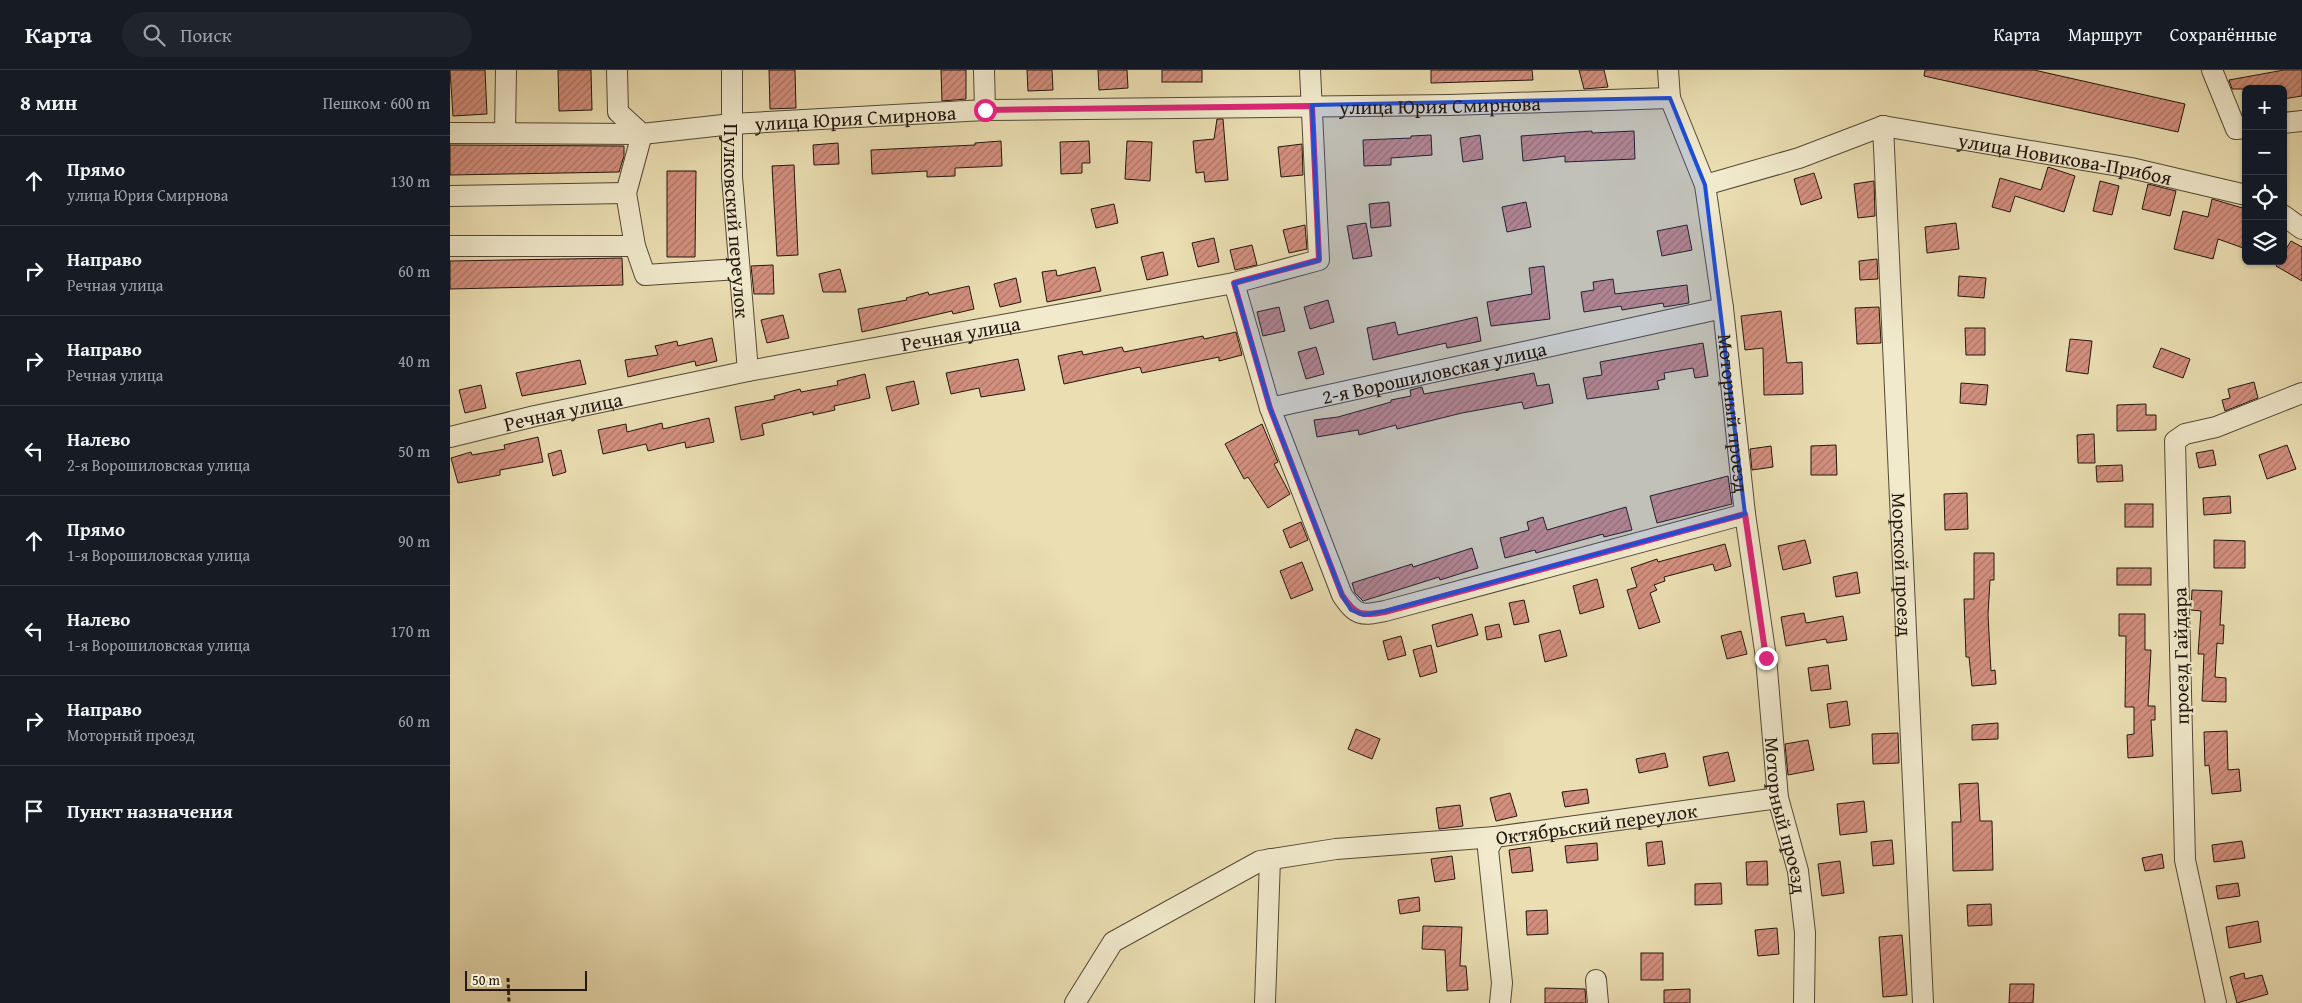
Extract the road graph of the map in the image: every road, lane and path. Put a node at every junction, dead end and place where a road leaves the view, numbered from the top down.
1 (506, 70) edge
2 (617, 70) edge
3 (732, 70) edge
4 (984, 70) edge
5 (1310, 70) edge
6 (1668, 70) edge
7 (2212, 70) edge
8 (1670, 98) junction
9 (1312, 106) junction
10 (985, 110) junction
11 (2302, 121) edge
12 (2287, 123) edge
13 (732, 124) junction
14 (1883, 126) junction
15 (2242, 128) edge
16 (450, 133) edge
17 (505, 133) junction
18 (642, 134) junction
19 (1705, 185) junction
20 (626, 193) junction
21 (2242, 194) edge
22 (450, 196) edge
23 (2287, 219) edge
24 (2302, 229) edge
25 (450, 246) edge
26 (635, 246) junction
27 (739, 269) junction
28 (1234, 283) junction
29 (1723, 308) junction
30 (748, 371) junction
31 (2302, 393) edge
32 (1270, 408) junction
33 (450, 437) edge
34 (1745, 514) junction
35 (1778, 798) junction
36 (1494, 837) junction
37 (1270, 859) junction
38 (508, 978) dead end
39 (1596, 980) dead end
40 (508, 1003) edge
41 (1075, 1003) edge
42 (1265, 1003) edge
43 (1500, 1003) edge
44 (1598, 1003) edge
45 (1804, 1003) edge
46 (1923, 1003) edge
47 (2216, 1003) edge

1 - 17 street
2 - 18 street
3 - 13 street, Пулковский переулок
4 - 10 street
5 - 9 street
6 - 8 street, Моторный проезд
7 - 15 street
8 - 9 street, улица Юрия Смирнова
8 - 19 street, Моторный проезд
9 - 10 street, улица Юрия Смирнова
9 - 28 street, Речная улица
10 - 13 street, улица Юрия Смирнова
11 - 12 street
13 - 18 street, улица Юрия Смирнова
13 - 27 street, Пулковский переулок
14 - 19 street
14 - 21 street, улица Новикова-Прибоя
14 - 46 street, Морской проезд
16 - 17 street, улица Юрия Смирнова
17 - 18 street, улица Юрия Смирнова
18 - 20 street
19 - 29 street, Моторный проезд
20 - 22 street
20 - 26 street
23 - 24 street
25 - 26 street
26 - 27 street
27 - 30 street, Пулковский переулок
28 - 30 street, Речная улица
28 - 32 street
29 - 32 street, 2-я Ворошиловская улица
29 - 34 street, Моторный проезд
30 - 33 street, Речная улица
31 - 47 street, проезд Гайдара
32 - 34 street
34 - 35 street, Моторный проезд
35 - 36 street, Октябрьский переулок
35 - 45 street, Моторный проезд
36 - 37 street
36 - 43 street, Октябрьский переулок
37 - 41 street
37 - 42 street
38 - 40 path
39 - 44 street

